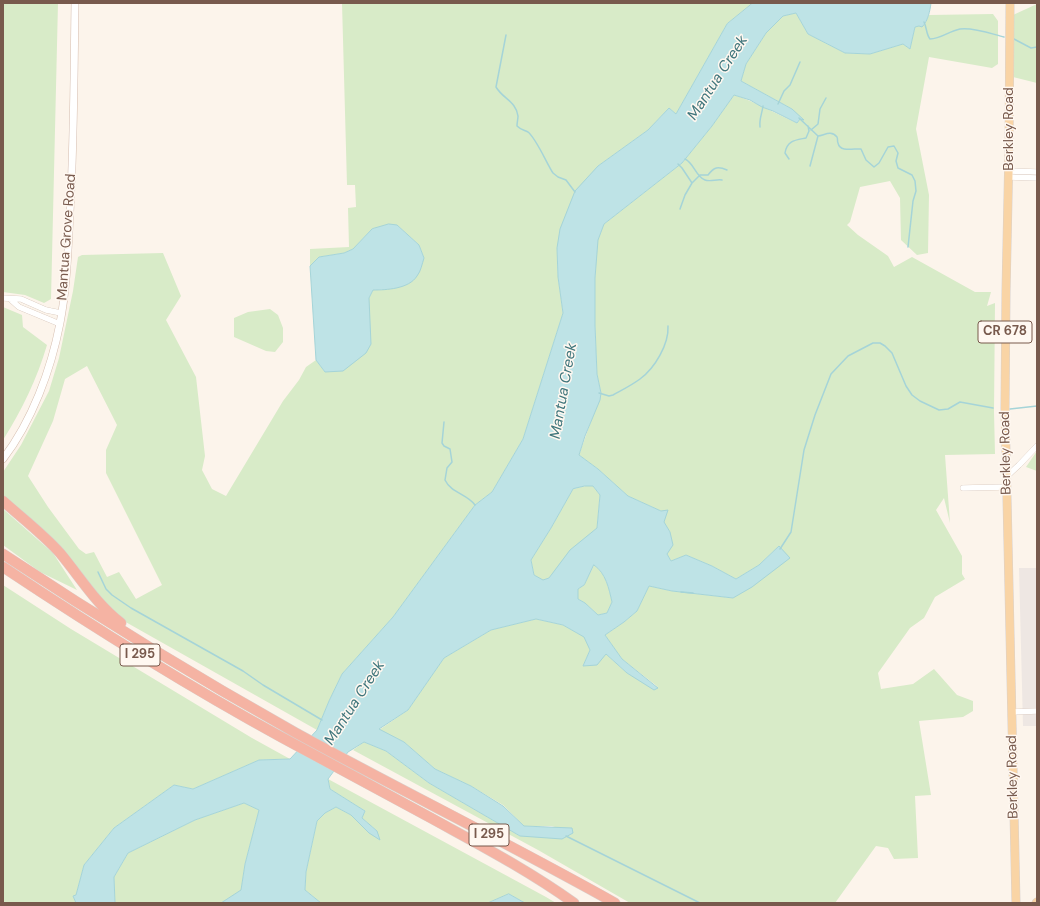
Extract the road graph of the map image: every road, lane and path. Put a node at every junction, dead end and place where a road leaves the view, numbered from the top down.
1 (75, 3) edge
2 (1010, 3) edge
3 (1037, 172) edge
4 (1009, 174) junction
5 (1037, 178) edge
6 (6, 298) edge
7 (61, 313) junction
8 (60, 324) junction
9 (1037, 446) edge
10 (3, 459) edge
11 (1006, 477) junction
12 (1006, 487) junction
13 (963, 488) dead end
14 (3, 501) edge
15 (3, 554) edge
16 (3, 567) edge
17 (245, 703) junction
18 (1037, 711) edge
19 (1012, 712) junction
20 (1015, 862) junction
21 (549, 885) junction
22 (574, 903) edge
23 (580, 903) edge
24 (615, 903) edge
25 (1016, 903) edge
26 (1022, 903) edge

1 - 7 main road, Mantua Grove Road
2 - 4 main road, Berkley Road / CR 678
3 - 4 street
4 - 5 street
4 - 11 main road, Berkley Road / CR 678
6 - 7 street
6 - 8 street
7 - 8 main road, Mantua Grove Road
8 - 10 main road, Mantua Grove Road
9 - 11 street
11 - 12 main road, Berkley Road / CR 678
12 - 13 street
12 - 19 main road, Berkley Road / CR 678
14 - 17 highway
15 - 17 highway, I 295
16 - 21 highway, I 295
17 - 24 highway, I 295
18 - 19 street
19 - 20 main road, Berkley Road / CR 678
20 - 25 main road, Berkley Road / CR 678
20 - 26 main road
21 - 22 highway
21 - 23 highway, I 295

